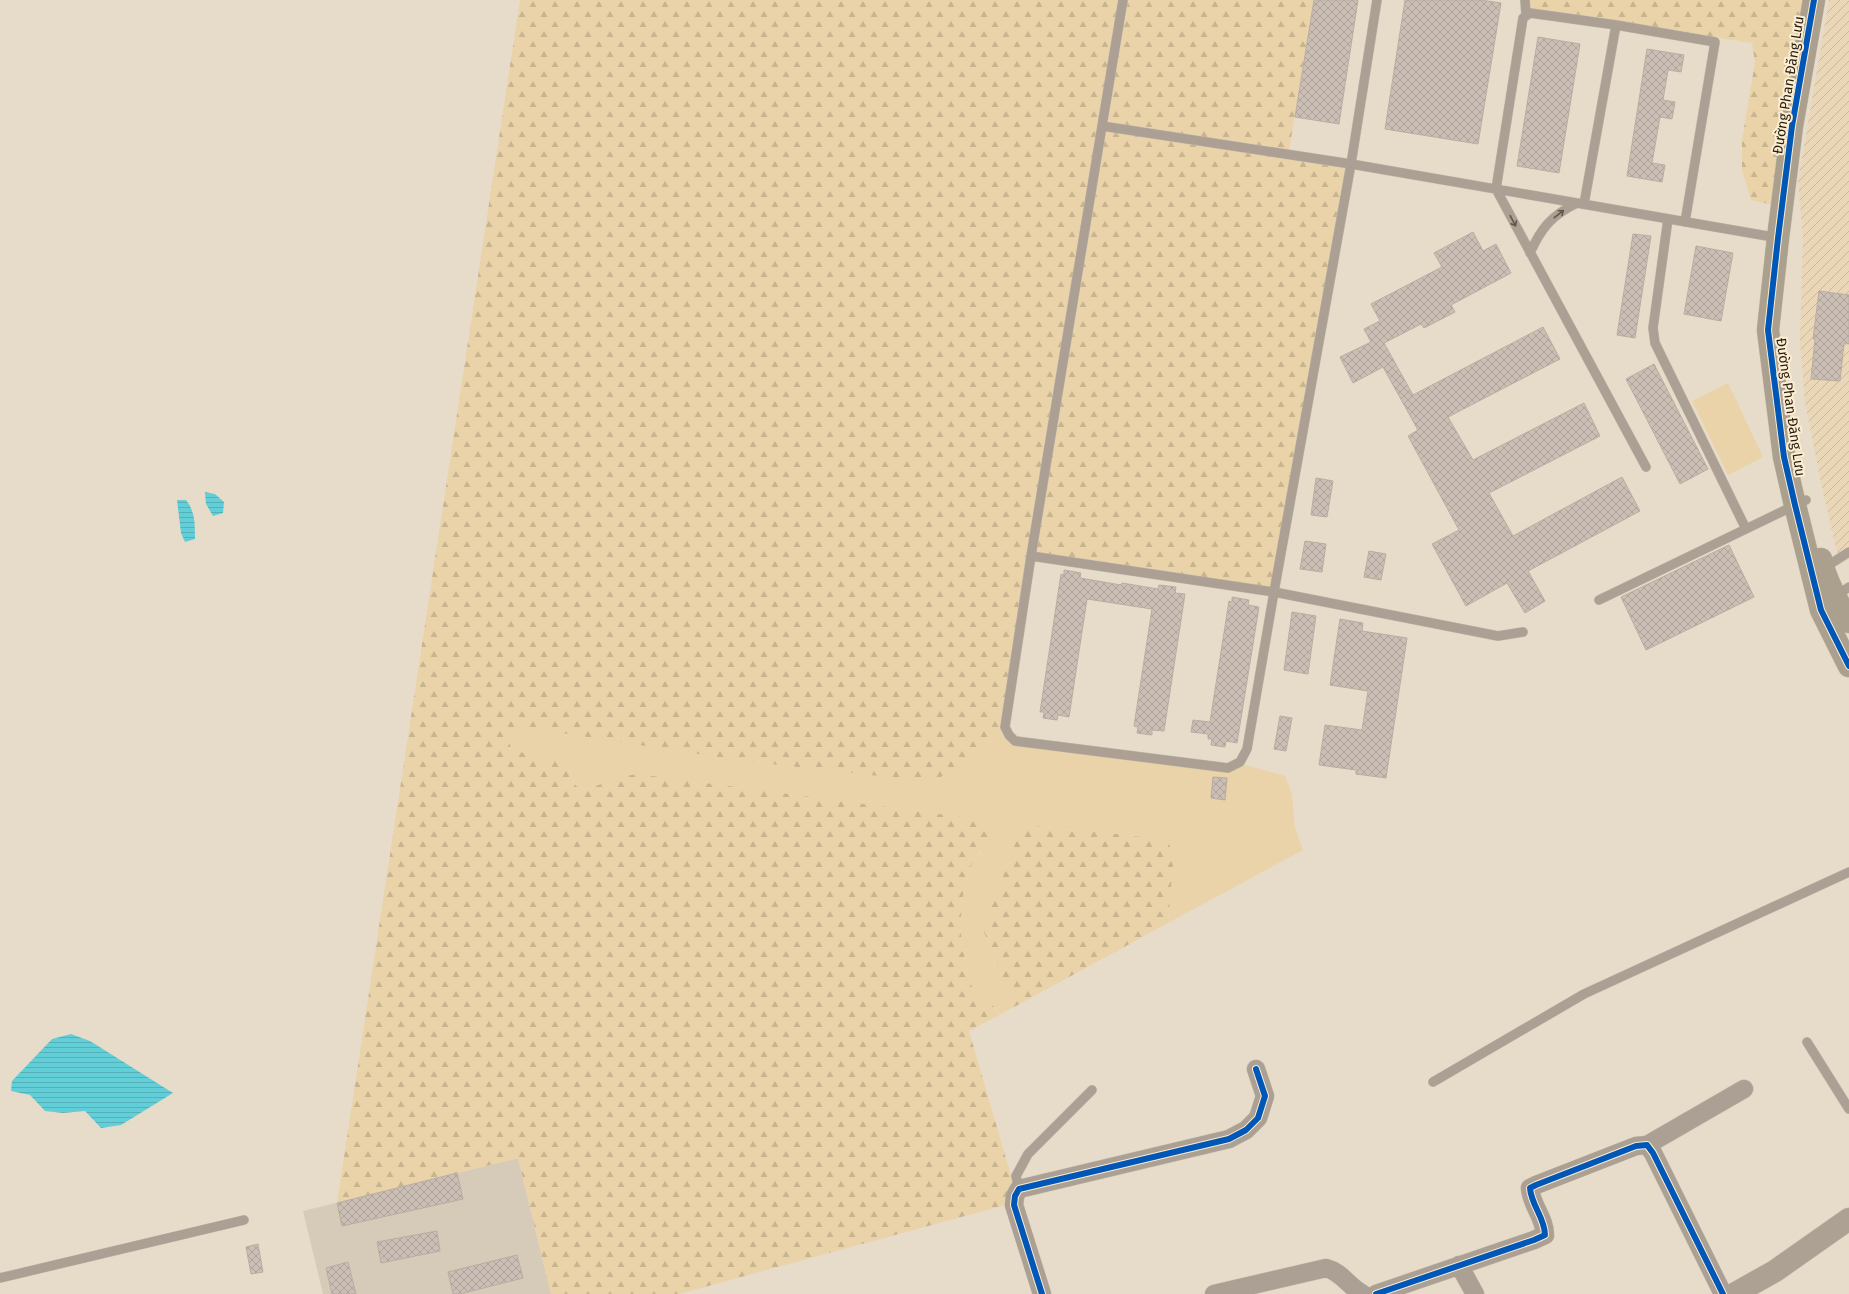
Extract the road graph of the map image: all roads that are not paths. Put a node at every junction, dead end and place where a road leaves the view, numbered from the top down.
1 (1123, 0) edge
2 (1377, 0) edge
3 (1525, 0) edge
4 (1814, 0) edge
5 (1824, 0) edge
6 (1526, 15) junction
7 (1616, 25) junction
8 (1102, 126) junction
9 (1351, 164) junction
10 (1496, 189) junction
11 (1580, 204) junction
12 (1668, 219) junction
13 (1685, 222) junction
14 (1781, 238) junction
15 (1530, 253) junction
16 (1646, 467) dead end
17 (1800, 502) junction
18 (1746, 529) junction
19 (1809, 537) junction
20 (1849, 552) edge
21 (1031, 556) junction
22 (1823, 569) junction
23 (1274, 592) junction
24 (1842, 592) edge
25 (1599, 600) dead end
26 (1849, 622) edge
27 (1523, 632) dead end
28 (1849, 666) edge
29 (1849, 872) edge
30 (1808, 1042) dead end
31 (1256, 1069) dead end
32 (1433, 1082) dead end
33 (1744, 1089) dead end
34 (1092, 1090) dead end
35 (1849, 1110) edge
36 (1646, 1145) junction
37 (1018, 1189) junction
38 (1849, 1219) edge
39 (244, 1220) dead end
40 (1459, 1265) junction
41 (0, 1278) edge
42 (1042, 1294) edge
43 (1214, 1294) edge
44 (1362, 1294) edge
45 (1376, 1294) edge
46 (1475, 1294) edge
47 (1723, 1294) edge
48 (1734, 1294) edge

1 - 8 lane
2 - 9 lane
3 - 6 lane
4 - 14 street, Đường Phan Đăng Lưu
5 - 14 street, Đường Phan Đăng Lưu
6 - 7 lane
6 - 10 lane
7 - 11 lane
7 - 13 lane
8 - 9 lane
8 - 21 lane
9 - 10 lane
9 - 23 lane
10 - 11 lane
10 -> 15 lane
11 - 12 lane
15 -> 11 lane
12 - 13 lane
12 - 18 lane
13 - 14 lane
14 - 17 street, Đường Phan Đăng Lưu
15 - 16 lane
17 - 18 lane
17 - 19 street, Đường Phan Đăng Lưu
18 - 25 lane
19 - 22 street, Đường Phan Đăng Lưu
19 - 28 street, Đường Phan Đăng Lưu
20 - 22 lane
21 - 23 lane
21 - 23 lane
22 - 24 street, Đường Phan Đăng Lưu
23 - 27 lane
24 - 26 street, Đường Phan Đăng Lưu
29 - 32 lane
30 - 35 lane
31 - 37 street
33 - 36 street
34 - 37 lane
36 - 40 street
36 - 47 street
37 - 42 street
38 - 48 main road
39 - 41 lane
40 - 45 street
40 - 46 street
43 - 44 street

